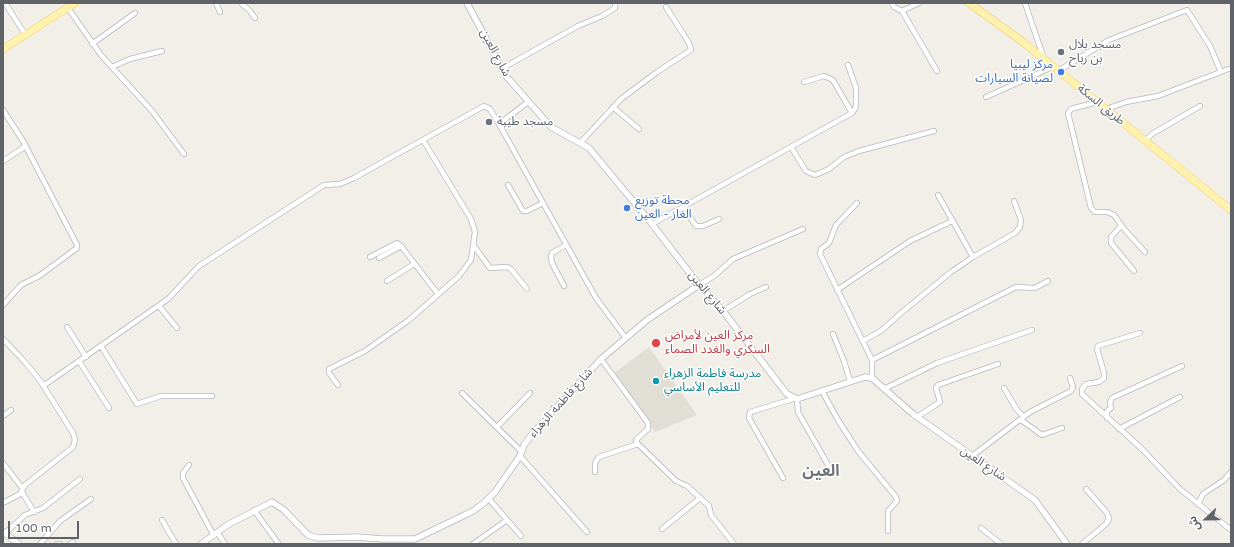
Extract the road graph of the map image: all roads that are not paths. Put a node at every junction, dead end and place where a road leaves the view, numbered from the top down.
1 (5, 3) edge
2 (75, 3) edge
3 (216, 3) edge
4 (241, 3) edge
5 (467, 3) edge
6 (615, 3) edge
7 (892, 3) edge
8 (919, 3) edge
9 (969, 3) edge
10 (1025, 3) edge
11 (67, 5) edge
12 (666, 7) dead end
13 (220, 12) dead end
14 (902, 12) junction
15 (135, 13) dead end
16 (255, 18) dead end
17 (23, 31) junction
18 (3, 44) edge
19 (92, 44) junction
20 (3, 49) edge
21 (162, 51) dead end
22 (1045, 61) junction
23 (848, 66) dead end
24 (112, 67) junction
25 (1231, 68) edge
26 (501, 69) junction
27 (1055, 69) junction
28 (937, 71) dead end
29 (1220, 72) junction
30 (804, 82) dead end
31 (986, 97) dead end
32 (528, 102) junction
33 (1097, 102) junction
34 (1200, 106) dead end
35 (613, 107) junction
36 (1106, 109) junction
37 (3, 110) edge
38 (852, 113) junction
39 (499, 124) junction
40 (639, 129) dead end
41 (934, 131) dead end
42 (423, 140) junction
43 (1145, 141) junction
44 (582, 142) junction
45 (26, 146) junction
46 (791, 147) junction
47 (184, 154) dead end
48 (3, 160) edge
49 (508, 185) dead end
50 (938, 194) dead end
51 (1014, 200) dead end
52 (543, 203) junction
53 (857, 203) dead end
54 (683, 207) junction
55 (1231, 210) edge
56 (719, 219) dead end
57 (952, 221) junction
58 (652, 224) junction
59 (1121, 226) junction
60 (803, 229) dead end
61 (566, 244) junction
62 (401, 246) junction
63 (474, 246) junction
64 (1145, 252) dead end
65 (370, 257) dead end
66 (973, 257) junction
67 (379, 258) dead end
68 (414, 264) junction
69 (1134, 271) dead end
70 (387, 281) dead end
71 (1048, 282) dead end
72 (699, 285) junction
73 (564, 286) dead end
74 (766, 287) dead end
75 (527, 289) dead end
76 (837, 290) junction
77 (438, 294) junction
78 (3, 305) edge
79 (159, 306) junction
80 (723, 311) junction
81 (67, 327) dead end
82 (177, 328) dead end
83 (1032, 330) dead end
84 (1140, 333) dead end
85 (832, 334) dead end
86 (625, 337) junction
87 (3, 339) edge
88 (863, 341) junction
89 (101, 346) junction
90 (86, 357) junction
91 (602, 359) junction
92 (872, 360) junction
93 (79, 362) junction
94 (998, 364) dead end
95 (1182, 366) dead end
96 (872, 378) junction
97 (1070, 378) dead end
98 (850, 381) junction
99 (43, 386) junction
100 (338, 386) dead end
101 (1004, 388) dead end
102 (884, 389) junction
103 (822, 391) junction
104 (462, 393) dead end
105 (530, 393) dead end
106 (212, 396) dead end
107 (1180, 397) dead end
108 (795, 399) junction
109 (109, 408) dead end
110 (11, 410) dead end
111 (3, 416) edge
112 (917, 417) junction
113 (1022, 418) junction
114 (1107, 418) junction
115 (497, 427) junction
116 (1062, 428) dead end
117 (1119, 429) junction
118 (638, 444) junction
119 (521, 454) junction
120 (972, 456) junction
121 (3, 463) edge
122 (189, 465) dead end
123 (828, 465) dead end
124 (595, 472) dead end
125 (1231, 472) edge
126 (783, 478) dead end
127 (80, 479) dead end
128 (1086, 489) dead end
129 (23, 490) junction
130 (700, 498) junction
131 (90, 499) dead end
132 (489, 499) junction
133 (3, 503) edge
134 (1198, 504) junction
135 (254, 510) junction
136 (34, 512) junction
137 (162, 520) dead end
138 (507, 520) junction
139 (981, 528) dead end
140 (662, 529) dead end
141 (1231, 530) edge
142 (888, 531) dead end
143 (4, 532) edge
144 (587, 532) dead end
145 (215, 533) junction
146 (521, 536) dead end
147 (409, 542) edge
148 (278, 543) edge
149 (19, 544) edge
150 (40, 544) edge
151 (176, 544) edge
152 (201, 544) edge
153 (225, 544) edge
154 (473, 544) edge
155 (734, 544) edge
156 (1000, 544) edge
157 (1067, 544) edge
158 (1082, 544) edge

1 - 17 street
2 - 11 main road
3 - 13 street
4 - 16 street
5 - 26 street, شارع العين
6 - 26 street
7 - 14 street
8 - 14 street
9 - 22 main road, طريق السكة
10 - 22 street
11 - 17 main road
11 - 19 street
11 - 20 main road
12 - 35 street
14 - 28 street
15 - 19 street
17 - 18 main road
19 - 24 street
21 - 24 street
22 - 27 main road, طريق السكة
23 - 38 street
24 - 47 street
25 - 29 street
26 - 32 street, شارع العين
27 - 29 street
27 - 31 street
27 - 33 main road, طريق السكة
29 - 36 street
30 - 38 street
32 - 39 street
32 - 44 street, شارع العين
33 - 36 main road, طريق السكة
33 - 59 street
34 - 43 street
35 - 40 street
35 - 44 street
36 - 43 main road, طريق السكة
37 - 45 street
38 - 46 street
39 - 42 street
39 - 52 street
41 - 46 street
42 - 63 street
42 - 79 street
43 - 55 main road, طريق السكة
44 - 58 street, شارع العين
45 - 48 street
45 - 78 street
46 - 54 street
49 - 52 street
50 - 57 street
51 - 66 street
52 - 61 street
53 - 76 street
54 - 56 street
54 - 58 street
57 - 66 street
57 - 76 street
58 - 72 street, شارع العين
59 - 64 street
59 - 69 street
60 - 72 street
61 - 73 street
61 - 86 street
62 - 65 street
62 - 67 street
62 - 68 street
63 - 75 street
63 - 77 street
66 - 88 street
68 - 70 street
68 - 77 street
71 - 92 street
72 - 80 street, شارع العين
72 - 86 street, شارع فاطمة الزهراء
74 - 80 street
76 - 88 street
77 - 100 street
79 - 82 street
79 - 89 street
80 - 108 street, شارع العين
81 - 90 street
83 - 102 street
84 - 114 street
85 - 98 street
86 - 91 street, شارع فاطمة الزهراء
87 - 99 street
88 - 92 street
89 - 90 street
89 - 106 street
90 - 93 street
91 - 118 street
91 - 119 street, شارع فاطمة الزهراء
92 - 96 street
93 - 99 street
93 - 109 street
94 - 112 street
95 - 114 street
96 - 98 street
96 - 102 street, شارع العين
97 - 113 street
98 - 103 street
99 - 129 street
101 - 113 street
102 - 112 street, شارع العين
103 - 108 street
103 - 142 street
104 - 115 street
105 - 115 street
107 - 117 street
108 - 123 street
108 - 126 street
110 - 111 street
112 - 120 street, شارع العين
113 - 116 street
113 - 120 street
114 - 117 street
115 - 119 street
117 - 134 street
118 - 124 street
118 - 130 street
119 - 132 street, شارع فاطمة الزهراء
119 - 144 street
120 - 157 street, شارع العين
121 - 129 street
122 - 145 street
125 - 134 street
127 - 136 street
128 - 158 street
129 - 133 street
129 - 136 street
130 - 140 street
130 - 155 street
131 - 150 street
132 - 138 street
132 - 147 street, شارع فاطمة الزهراء
134 - 141 street
135 - 145 street, شارع فاطمة الزهراء
135 - 147 street, شارع فاطمة الزهراء
135 - 148 street
136 - 143 street
137 - 151 street
138 - 146 street
138 - 154 street
139 - 156 street
143 - 149 street
145 - 152 street, شارع فاطمة الزهراء
145 - 153 street

